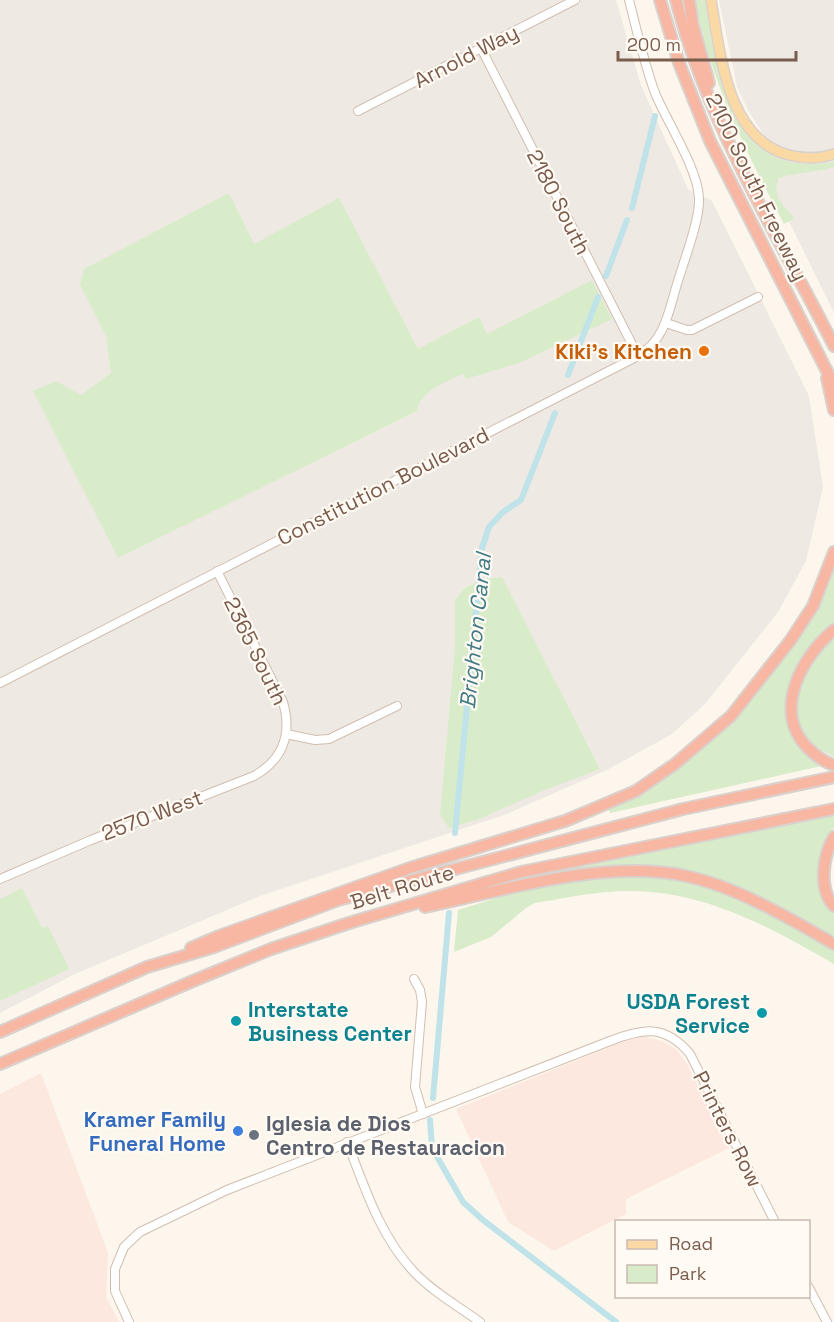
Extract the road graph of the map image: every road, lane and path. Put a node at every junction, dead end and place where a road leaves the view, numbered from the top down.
1 (574, 0) edge
2 (629, 0) edge
3 (655, 0) edge
4 (660, 0) edge
5 (676, 0) edge
6 (689, 0) edge
7 (711, 0) edge
8 (673, 45) junction
9 (481, 48) junction
10 (358, 111) dead end
11 (834, 154) edge
12 (750, 186) junction
13 (806, 291) junction
14 (758, 297) dead end
15 (666, 323) junction
16 (834, 334) edge
17 (834, 346) edge
18 (638, 356) junction
19 (826, 369) junction
20 (834, 385) edge
21 (834, 410) edge
22 (834, 552) edge
23 (217, 571) junction
24 (834, 630) edge
25 (0, 683) edge
26 (397, 706) dead end
27 (286, 734) junction
28 (834, 765) edge
29 (834, 777) edge
30 (834, 808) edge
31 (834, 837) edge
32 (0, 879) edge
33 (834, 906) edge
34 (349, 923) junction
35 (834, 944) edge
36 (147, 967) junction
37 (414, 979) dead end
38 (0, 1032) edge
39 (0, 1064) edge
40 (423, 1114) junction
41 (348, 1143) junction
42 (774, 1220) edge
43 (810, 1290) edge
44 (129, 1322) edge
45 (480, 1322) edge
46 (827, 1322) edge

1 - 9 street, Arnold Way
2 - 15 street, Constitution Boulevard
3 - 8 highway
4 - 8 highway, 2100 South Freeway
5 - 12 highway, 2100 South Freeway
6 - 12 highway
7 - 11 main road
8 - 19 highway, 2100 South Freeway
9 - 10 street, Arnold Way
9 - 18 street, 2180 South
12 - 13 highway, 2100 South Freeway
13 - 16 highway
13 - 17 highway, 2100 South Freeway
14 - 15 street
15 - 18 street, Constitution Boulevard
18 - 23 street, Constitution Boulevard
19 - 20 highway, 2100 South Freeway
19 - 21 highway
22 - 36 highway
23 - 25 street, Constitution Boulevard
23 - 27 street, 2365 South
24 - 28 highway
26 - 27 street
27 - 32 street, 2570 West
29 - 36 highway, Belt Route
30 - 34 highway, Belt Route
31 - 33 highway
34 - 35 highway
34 - 39 highway, Belt Route
36 - 38 highway, Belt Route
37 - 40 street
40 - 41 street
40 - 42 street, Printers Row
41 - 44 street
41 - 45 street
43 - 46 street

